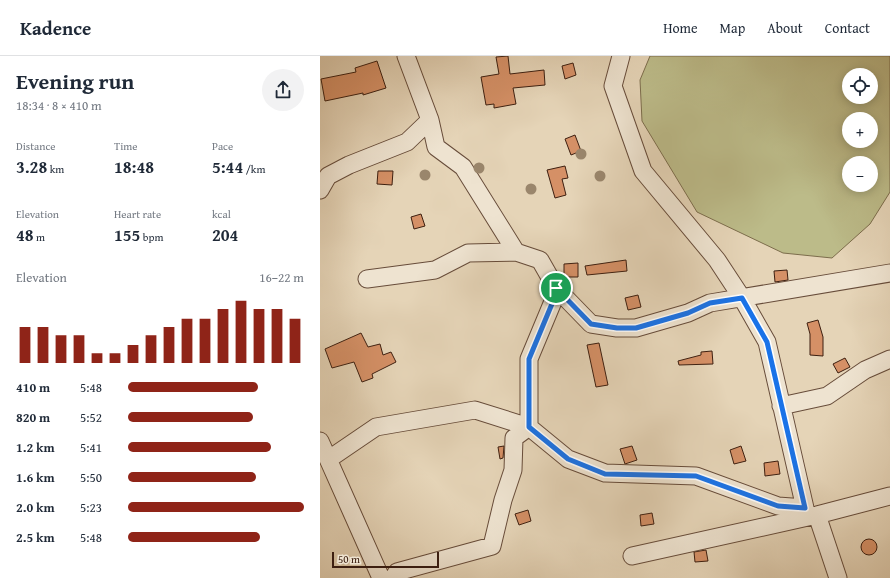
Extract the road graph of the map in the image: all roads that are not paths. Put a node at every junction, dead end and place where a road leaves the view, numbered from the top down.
1 (406, 56) edge
2 (621, 56) edge
3 (430, 120) junction
4 (320, 190) edge
5 (516, 252) junction
6 (890, 273) edge
7 (367, 279) dead end
8 (556, 288) junction
9 (742, 298) junction
10 (890, 358) edge
11 (781, 406) junction
12 (529, 427) junction
13 (320, 441) edge
14 (328, 459) junction
15 (890, 496) edge
16 (817, 515) junction
17 (632, 556) dead end
18 (381, 578) edge
19 (393, 578) edge
20 (838, 578) edge

1 - 3 street
2 - 9 street
3 - 4 street
3 - 5 street
5 - 7 street
5 - 8 street
6 - 9 street
8 - 9 street
8 - 12 street
9 - 11 street
10 - 11 street
11 - 12 street
12 - 14 street
12 - 19 street
13 - 14 street
14 - 18 street
15 - 16 street
16 - 17 street
16 - 20 street

